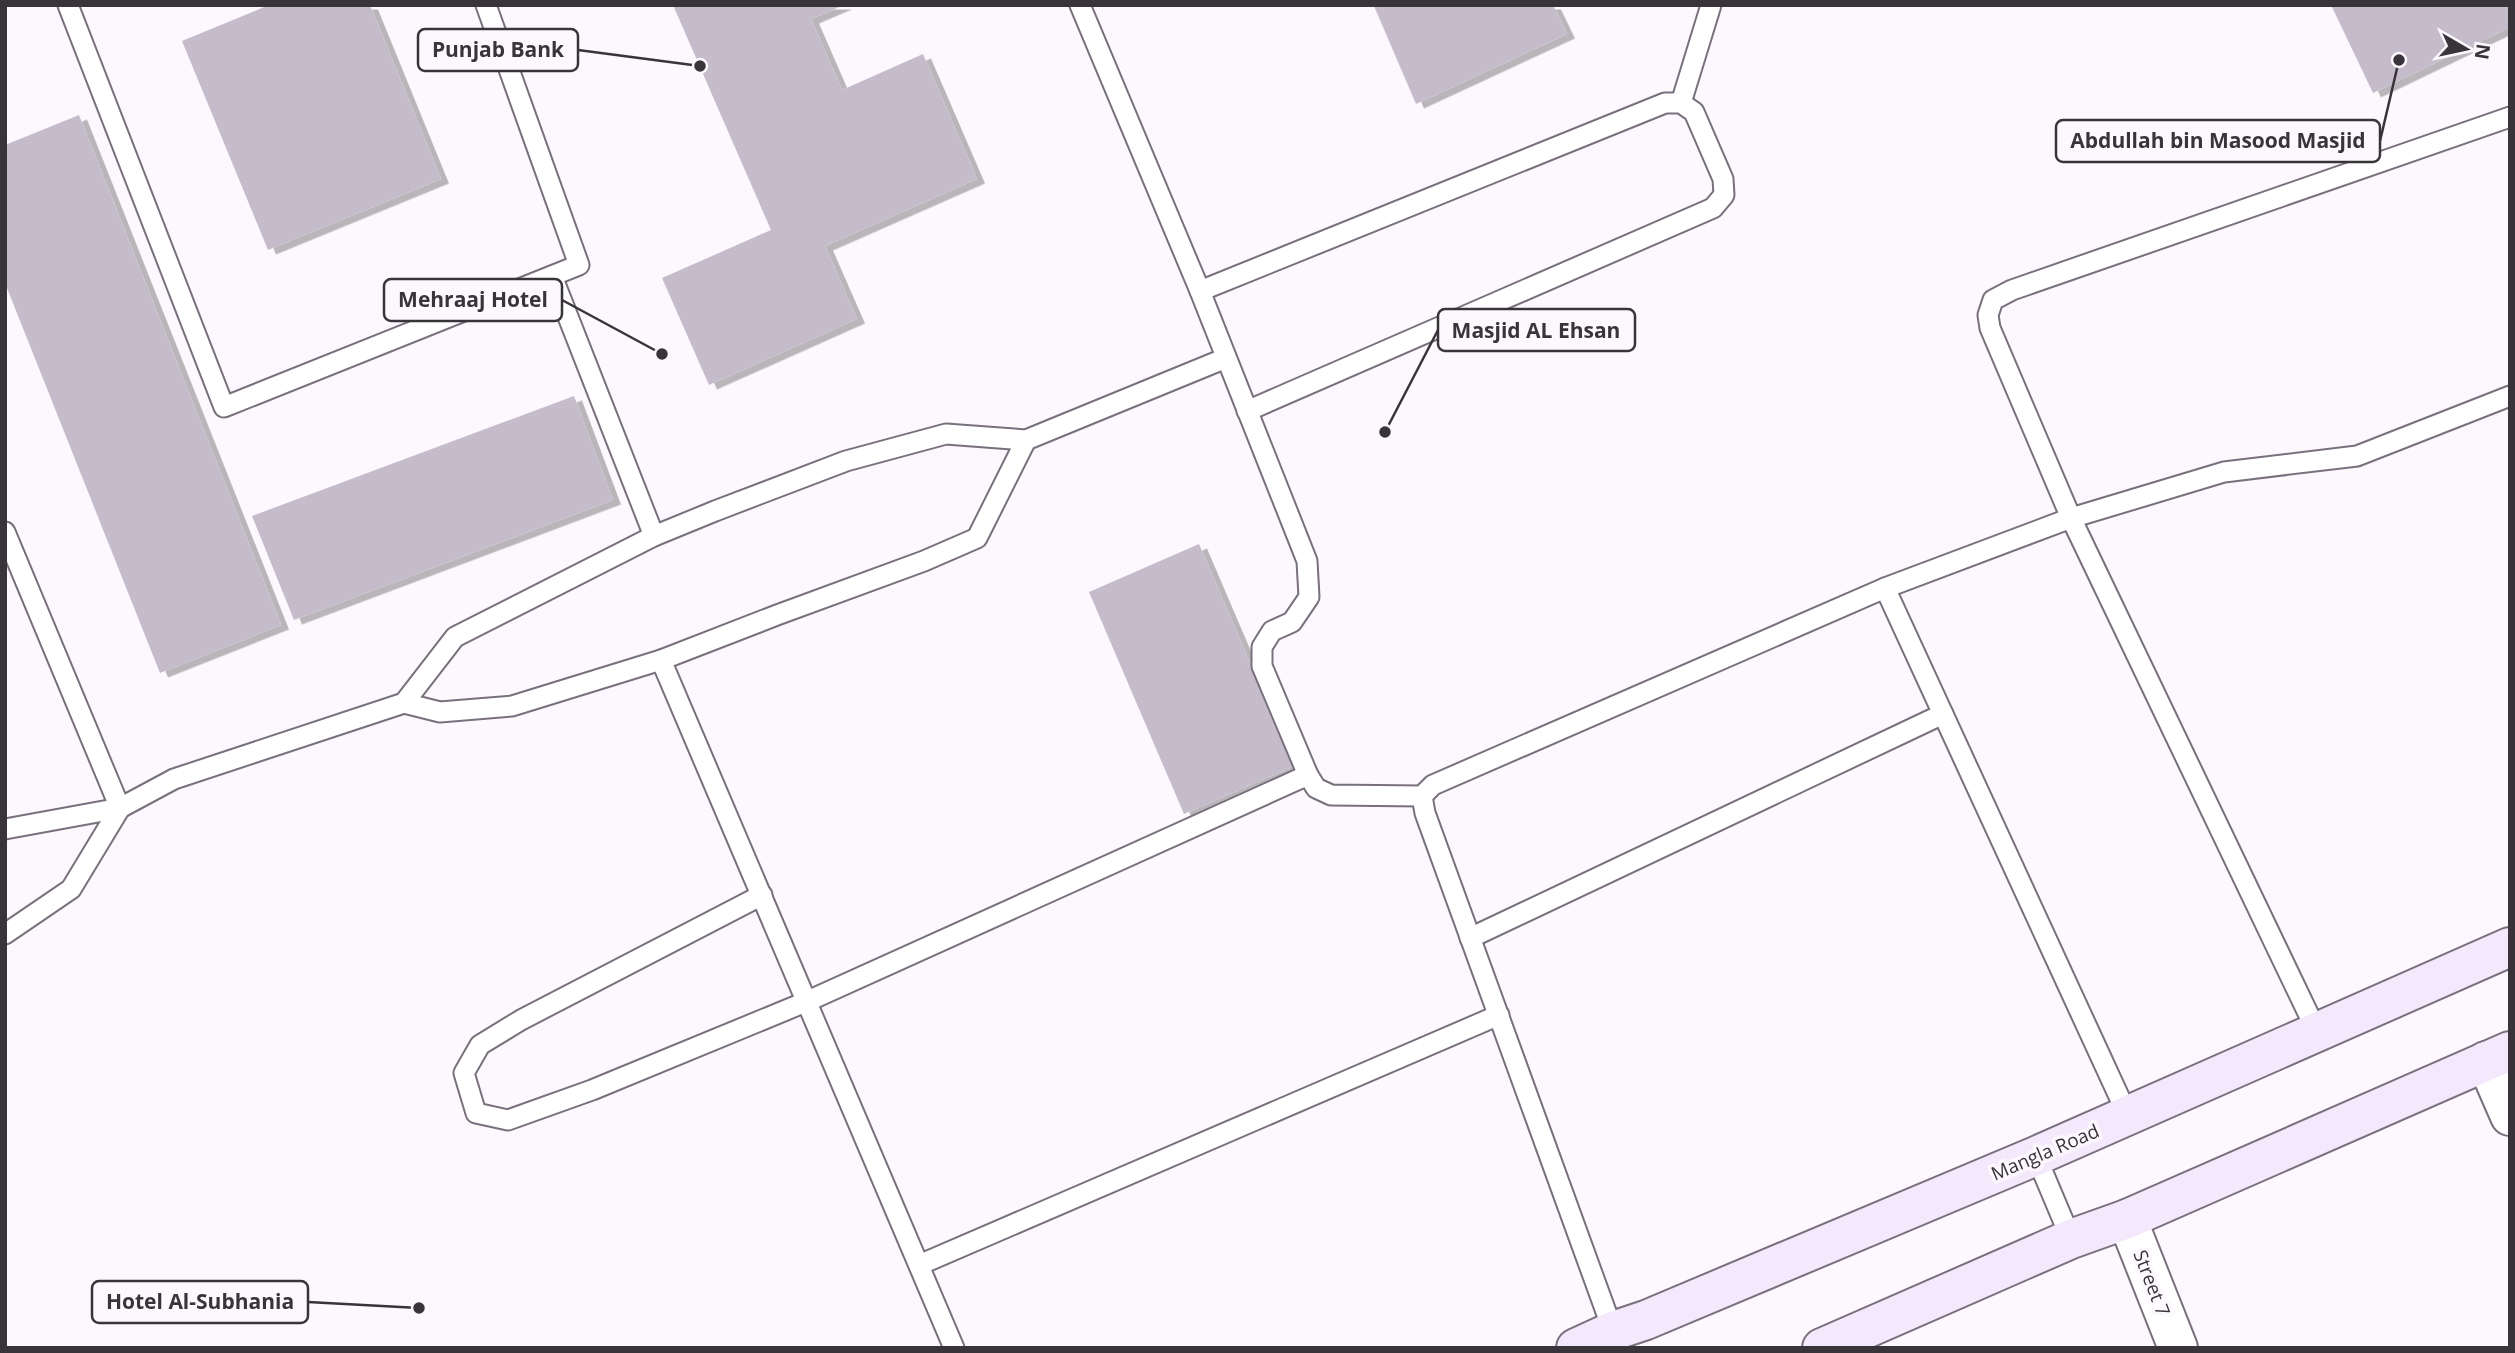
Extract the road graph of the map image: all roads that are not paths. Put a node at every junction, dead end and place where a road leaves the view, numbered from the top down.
1 (68, 5) edge
2 (486, 5) edge
3 (1080, 5) edge
4 (1711, 5) edge
5 (1681, 103) junction
6 (2510, 117) edge
7 (552, 276) junction
8 (1200, 291) junction
9 (1226, 358) junction
10 (2510, 396) edge
11 (1247, 411) junction
12 (1026, 440) junction
13 (2071, 518) junction
14 (5, 532) edge
15 (654, 536) junction
16 (1885, 589) junction
17 (661, 660) junction
18 (404, 703) junction
19 (1942, 713) junction
20 (1308, 775) junction
21 (1422, 796) junction
22 (120, 808) junction
23 (5, 829) edge
24 (762, 895) junction
25 (5, 934) edge
26 (1470, 938) junction
27 (2510, 947) edge
28 (808, 1001) junction
29 (1499, 1015) junction
30 (2317, 1032) junction
31 (2498, 1056) edge
32 (2128, 1116) junction
33 (2510, 1116) edge
34 (2036, 1156) junction
35 (2127, 1219) junction
36 (2071, 1239) junction
37 (919, 1265) junction
38 (1613, 1331) junction
39 (954, 1348) edge
40 (1576, 1348) edge
41 (1822, 1348) edge
42 (2178, 1348) edge

1 - 7 lane
2 - 7 lane
3 - 8 lane
4 - 5 lane
5 - 8 lane
5 - 11 lane
6 - 13 lane
7 - 15 lane
8 - 9 lane
9 - 11 lane
9 - 12 lane
10 - 13 lane
11 - 20 lane
12 - 15 lane
12 - 17 lane
13 - 16 lane
13 - 30 lane
14 - 22 lane
15 - 18 lane
16 - 19 lane
16 - 21 lane
17 - 18 lane
17 - 24 lane
18 - 22 lane
19 - 26 lane
19 - 32 lane
20 - 21 lane
20 - 28 lane
21 - 26 lane
22 - 23 lane
22 - 25 lane
24 - 28 lane
24 - 28 lane
26 - 29 lane
27 - 30 main road, Mangla Road
28 - 37 lane
29 - 37 lane
29 - 38 lane
30 - 32 main road, Mangla Road
31 - 33 street
31 - 35 main road
32 - 34 main road, Mangla Road
34 - 36 lane
34 - 38 main road, Mangla Road
35 - 36 main road
35 - 42 street, Street 7
36 - 41 main road
37 - 39 lane
38 - 40 main road, Mangla Road

